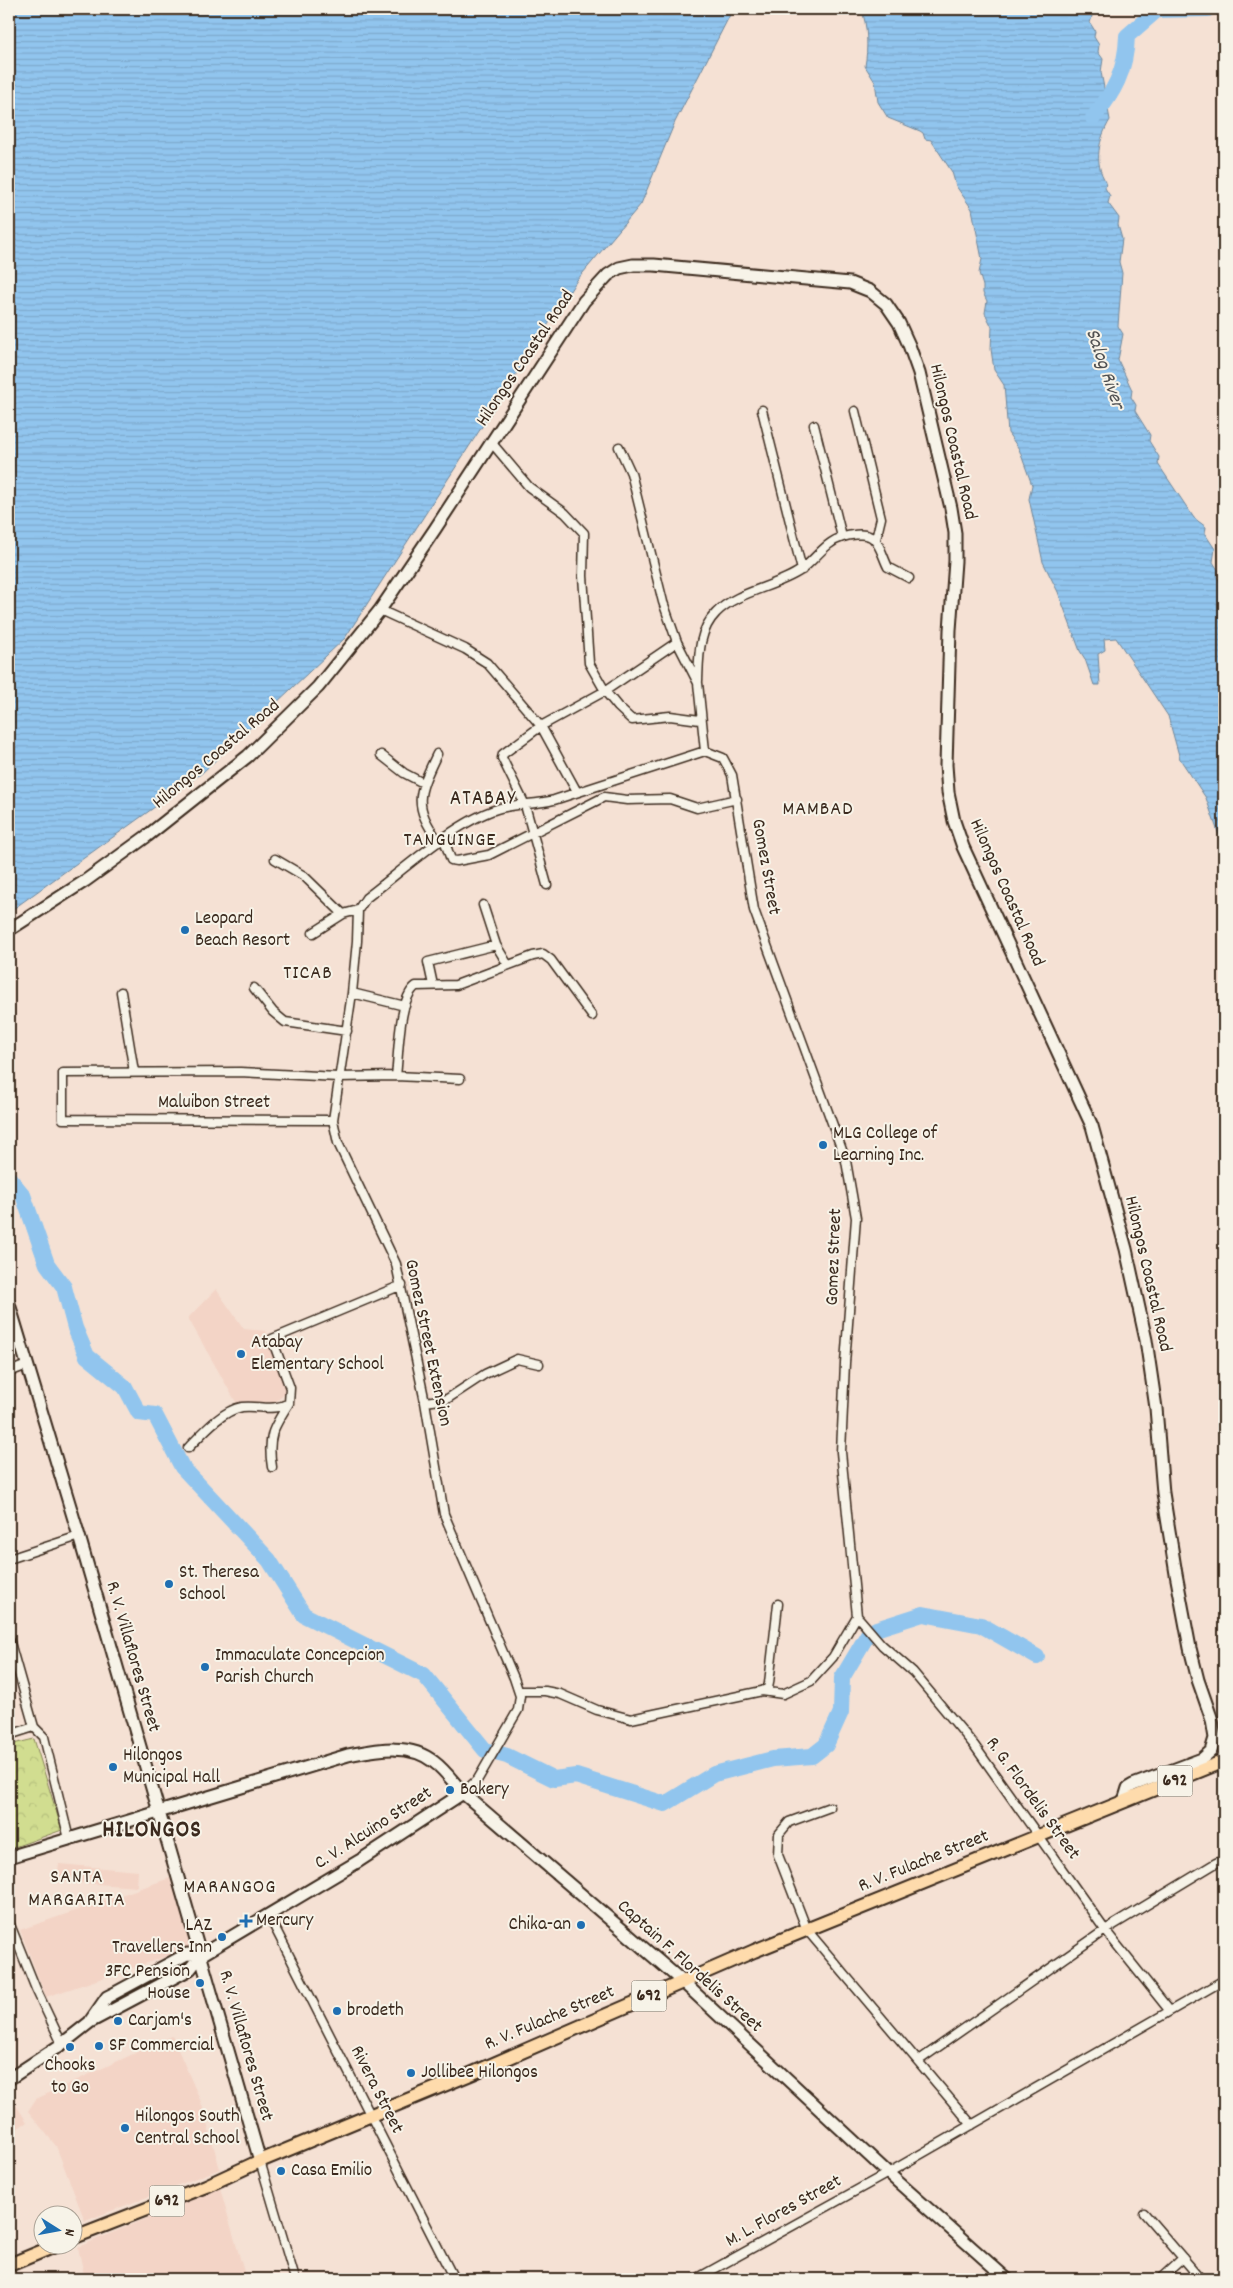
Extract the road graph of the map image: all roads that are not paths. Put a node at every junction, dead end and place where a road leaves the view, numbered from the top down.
1 (762, 410) dead end
2 (855, 412) dead end
3 (814, 425) dead end
4 (491, 442) junction
5 (618, 447) dead end
6 (842, 537) junction
7 (876, 539) junction
8 (802, 570) junction
9 (909, 578) dead end
10 (380, 610) junction
11 (677, 642) junction
12 (698, 683) junction
13 (605, 691) junction
14 (700, 720) junction
15 (541, 726) junction
16 (705, 751) junction
17 (437, 754) dead end
18 (381, 755) dead end
19 (423, 782) junction
20 (577, 792) junction
21 (736, 799) junction
22 (525, 805) junction
23 (533, 831) junction
24 (442, 841) junction
25 (275, 859) dead end
26 (547, 885) dead end
27 (483, 905) dead end
28 (358, 910) junction
29 (343, 914) junction
30 (9, 930) edge
31 (313, 933) dead end
32 (496, 945) junction
33 (508, 965) junction
34 (432, 985) junction
35 (254, 988) dead end
36 (121, 992) dead end
37 (352, 994) junction
38 (405, 1006) junction
39 (592, 1016) dead end
40 (347, 1031) junction
41 (134, 1072) junction
42 (396, 1076) junction
43 (338, 1077) junction
44 (460, 1079) dead end
45 (333, 1120) junction
46 (402, 1285) junction
47 (9, 1304) edge
48 (539, 1364) dead end
49 (28, 1366) junction
50 (9, 1372) edge
51 (425, 1402) junction
52 (289, 1403) junction
53 (188, 1448) dead end
54 (272, 1467) dead end
55 (79, 1536) junction
56 (9, 1559) edge
57 (778, 1604) dead end
58 (857, 1616) junction
59 (9, 1639) edge
60 (519, 1691) junction
61 (762, 1691) junction
62 (34, 1727) junction
63 (9, 1735) edge
64 (1224, 1762) edge
65 (463, 1793) junction
66 (1125, 1801) junction
67 (830, 1807) dead end
68 (160, 1812) junction
69 (1040, 1836) junction
70 (69, 1839) junction
71 (9, 1857) edge
72 (1224, 1860) edge
73 (269, 1916) junction
74 (9, 1922) edge
75 (807, 1930) junction
76 (1105, 1930) junction
77 (201, 1955) junction
78 (1224, 1980) edge
79 (683, 1982) junction
80 (1169, 2010) junction
81 (62, 2044) junction
82 (918, 2061) junction
83 (9, 2079) edge
84 (370, 2115) junction
85 (972, 2125) junction
86 (260, 2161) junction
87 (888, 2173) junction
88 (1144, 2213) dead end
89 (82, 2234) edge
90 (32, 2256) edge
91 (1183, 2258) junction
92 (9, 2265) edge
93 (294, 2279) edge
94 (454, 2279) edge
95 (696, 2279) edge
96 (1007, 2279) edge
97 (1160, 2279) edge
98 (1201, 2279) edge

1 - 8 street
2 - 7 street
3 - 6 street
4 - 10 street, Hilongos Coastal Road
4 - 13 street
4 - 66 street, Hilongos Coastal Road
5 - 11 street
6 - 7 street
6 - 8 street
7 - 9 street
8 - 12 street
10 - 15 street
10 - 30 street, Hilongos Coastal Road
11 - 12 street
11 - 13 street
12 - 14 street
13 - 14 street
13 - 15 street
14 - 16 street
15 - 20 street
15 - 22 street
16 - 20 street
16 - 21 street, Gomez Street
17 - 19 street
18 - 19 street
19 - 24 street
20 - 22 street
21 - 23 street
21 - 58 street, Gomez Street
22 - 23 street
22 - 24 street
23 - 24 street
23 - 26 street
24 - 28 street
25 - 29 street
27 - 32 street
28 - 29 street
28 - 37 street, Gomez Street Extension
29 - 31 street
32 - 33 street
32 - 34 street
33 - 34 street
33 - 39 street
34 - 38 street
35 - 40 street
36 - 41 street
37 - 38 street
37 - 40 street, Gomez Street Extension
38 - 42 street
40 - 43 street, Gomez Street Extension
41 - 43 street
41 - 45 street, Maluibon Street
42 - 43 street
42 - 44 street
43 - 45 street, Gomez Street Extension
45 - 46 street, Gomez Street Extension
46 - 51 street, Gomez Street Extension
46 - 52 street
47 - 49 street, R. V. Villaflores Street
48 - 51 street
49 - 50 street
49 - 55 street, R. V. Villaflores Street
51 - 60 street, Gomez Street Extension
52 - 53 street
52 - 54 street
55 - 56 street
55 - 68 street, R. V. Villaflores Street
57 - 61 street
58 - 61 street
58 - 69 street, R. G. Flordelis Street
59 - 62 street
60 - 61 street
60 - 65 street, C. V. Alcuino Street
62 - 63 street
62 - 70 street
64 - 66 main road, 692
65 - 68 street, Captain F. Flordelis Street
65 - 73 street, C. V. Alcuino Street
65 - 79 street, Captain F. Flordelis Street
66 - 69 main road, R. V. Fulache Street / 692
67 - 75 street
68 - 70 street, Captain F. Flordelis Street
68 - 77 street, R. V. Villaflores Street
69 - 75 main road, R. V. Fulache Street / 692
69 - 76 street, R. G. Flordelis Street
70 - 71 street, Captain F. Flordelis Street
72 - 76 street
73 - 77 street, C. V. Alcuino Street
73 - 84 street, Rivera Street
74 - 81 street
75 - 79 main road, R. V. Fulache Street / 692
75 - 82 street
76 - 80 street, R. G. Flordelis Street
76 - 82 street
77 - 81 street, C. V. Alcuino Street
77 - 86 street, R. V. Villaflores Street
78 - 80 street, M. L. Flores Street
79 - 84 main road, R. V. Fulache Street / 692
79 - 87 street, Captain F. Flordelis Street
80 - 85 street, M. L. Flores Street
81 - 83 street, C. V. Alcuino Street
82 - 85 street
84 - 86 main road, R. V. Fulache Street / 692
84 - 94 street, Rivera Street
85 - 87 street, M. L. Flores Street
86 - 89 main road, R. V. Fulache Street / 692
86 - 93 street, R. V. Villaflores Street
87 - 95 street, M. L. Flores Street
87 - 96 street, Captain F. Flordelis Street
88 - 91 street
90 - 92 main road
91 - 97 street
91 - 98 street

